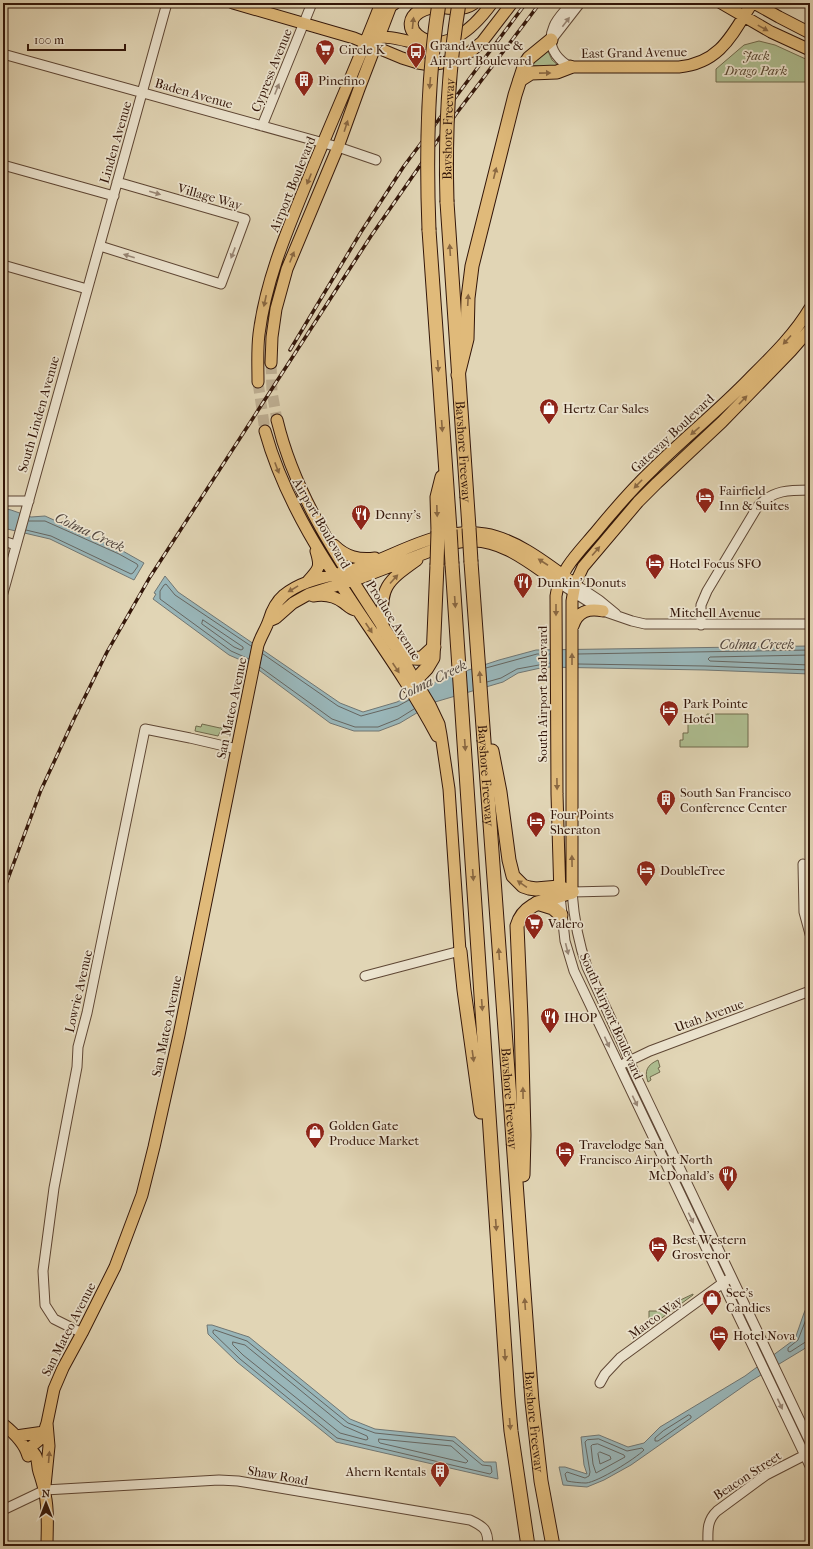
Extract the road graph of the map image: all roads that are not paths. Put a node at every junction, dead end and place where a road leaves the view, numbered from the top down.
1 (167, 3) edge
2 (233, 3) edge
3 (312, 3) edge
4 (390, 3) edge
5 (422, 3) edge
6 (459, 3) edge
7 (473, 3) edge
8 (492, 3) edge
9 (512, 3) edge
10 (571, 3) edge
11 (580, 3) edge
12 (721, 3) edge
13 (753, 3) edge
14 (440, 5) edge
15 (743, 16) junction
16 (304, 23) junction
17 (797, 26) junction
18 (810, 29) edge
19 (810, 32) edge
20 (551, 40) junction
21 (374, 42) junction
22 (438, 44) junction
23 (810, 50) edge
24 (3, 54) edge
25 (570, 67) junction
26 (520, 80) junction
27 (144, 93) junction
28 (262, 126) junction
29 (324, 143) junction
30 (338, 147) junction
31 (376, 160) dead end
32 (3, 165) edge
33 (117, 182) junction
34 (114, 196) junction
35 (100, 246) junction
36 (3, 264) edge
37 (87, 289) junction
38 (810, 308) edge
39 (810, 329) edge
40 (461, 344) junction
41 (271, 363) tunnel mouth
42 (258, 382) tunnel mouth
43 (277, 420) tunnel mouth
44 (265, 431) tunnel mouth
45 (810, 490) edge
46 (3, 501) edge
47 (28, 506) junction
48 (321, 529) junction
49 (444, 530) junction
50 (3, 541) edge
51 (18, 541) junction
52 (314, 542) junction
53 (431, 550) junction
54 (391, 555) junction
55 (335, 574) junction
56 (350, 576) junction
57 (561, 579) junction
58 (308, 581) junction
59 (341, 584) junction
60 (574, 588) junction
61 (3, 593) edge
62 (300, 598) junction
63 (357, 611) junction
64 (603, 612) junction
65 (620, 617) junction
66 (269, 620) junction
67 (810, 624) edge
68 (701, 625) junction
69 (383, 628) junction
70 (572, 633) junction
71 (434, 647) junction
72 (414, 686) junction
73 (481, 700) junction
74 (237, 749) junction
75 (803, 864) dead end
76 (614, 891) dead end
77 (559, 892) junction
78 (572, 892) junction
79 (537, 903) junction
80 (561, 915) junction
81 (810, 934) edge
82 (460, 951) junction
83 (365, 976) dead end
84 (810, 991) edge
85 (630, 1061) junction
86 (618, 1066) junction
87 (493, 1186) junction
88 (520, 1230) junction
89 (731, 1276) junction
90 (722, 1283) junction
91 (82, 1333) junction
92 (600, 1383) dead end
93 (531, 1385) junction
94 (3, 1424) edge
95 (46, 1427) junction
96 (16, 1436) junction
97 (810, 1442) edge
98 (27, 1450) junction
99 (805, 1455) junction
100 (810, 1466) edge
101 (45, 1490) junction
102 (3, 1510) edge
103 (525, 1526) junction
104 (47, 1546) edge
105 (488, 1546) edge
106 (523, 1546) edge
107 (528, 1546) edge
108 (553, 1546) edge
109 (562, 1546) edge
110 (708, 1546) edge

1 - 27 street, Linden Avenue
2 - 16 main road
3 - 16 street, Cypress Avenue
4 - 21 main road, Airport Boulevard
5 - 14 highway
40 -> 6 highway, Bayshore Freeway, bridge
7 - 14 highway
8 - 22 main road
9 - 21 main road
10 - 20 street
20 -> 11 street
12 - 15 main road
13 - 15 main road, East Grand Avenue
13 - 17 main road, East Grand Avenue
22 -> 14 highway
14 -> 49 highway, Bayshore Freeway, bridge
15 -> 23 main road
15 - 25 main road, East Grand Avenue
16 - 21 main road
28 -> 16 street, Cypress Avenue
17 - 18 main road
17 - 19 main road, East Grand Avenue
20 - 25 street, East Grand Avenue
20 - 26 highway
21 - 22 main road
21 - 29 main road, Airport Boulevard
30 -> 21 main road, Airport Boulevard
24 - 27 street, Baden Avenue
26 -> 25 highway
40 -> 26 highway
27 - 28 street, Baden Avenue
27 - 33 street, Linden Avenue
28 - 29 street, Baden Avenue
29 - 30 street, Baden Avenue
29 -> 42 main road, Airport Boulevard
30 - 31 street, Baden Avenue
41 -> 30 main road, Airport Boulevard
32 - 34 street
33 - 34 street, Linden Avenue
33 -> 35 street, Village Way
34 - 35 street, Linden Avenue
35 - 37 street, Linden Avenue
36 - 37 street
37 - 47 street, South Linden Avenue
38 -> 57 main road, Gateway Boulevard
60 -> 39 main road, Gateway Boulevard
73 -> 40 highway, Bayshore Freeway, bridge
43 - 48 main road, Airport Boulevard
44 -> 52 main road, Airport Boulevard
45 - 68 street
46 - 47 street
47 - 51 street, South Linden Avenue
48 - 54 main road
48 - 56 main road, Airport Boulevard
49 - 71 highway, bridge
49 -> 87 highway, Bayshore Freeway, bridge
50 - 51 street
51 - 61 street, South Linden Avenue
52 - 55 main road, Airport Boulevard
52 - 58 main road
53 - 56 main road
53 - 57 main road
69 -> 53 main road
54 - 56 main road
57 -> 54 main road
55 - 56 main road, San Mateo Avenue
55 - 58 main road, San Mateo Avenue
55 - 59 main road, Airport Boulevard
56 - 59 main road
56 - 69 main road, Produce Avenue
57 - 60 main road
57 -> 77 main road, South Airport Boulevard
58 -> 66 main road, San Mateo Avenue
59 - 62 main road
59 - 63 main road, Produce Avenue
60 - 64 street, Mitchell Avenue
60 - 65 street, Mitchell Avenue
60 - 70 main road, South Airport Boulevard
62 - 63 main road
62 - 66 main road
63 -> 72 main road, Produce Avenue
64 - 65 street, Mitchell Avenue
64 - 70 main road
65 - 68 street, Mitchell Avenue
66 - 74 main road, San Mateo Avenue
67 - 68 street, Mitchell Avenue
69 - 71 highway
69 - 72 main road, Produce Avenue
78 -> 70 main road, South Airport Boulevard
71 - 72 highway
72 - 82 main road, Produce Avenue
77 -> 73 highway
88 -> 73 highway, Bayshore Freeway
74 - 91 main road, San Mateo Avenue
74 - 91 street, Lowrie Avenue
75 - 81 street
76 - 78 street
77 - 78 highway
77 - 79 highway
77 - 80 street, South Airport Boulevard
78 - 85 street, South Airport Boulevard
79 - 80 highway
88 -> 79 highway
80 -> 86 street, South Airport Boulevard
82 - 83 street
82 -> 87 highway
84 - 85 street, Utah Avenue
85 - 86 street, Utah Avenue
85 - 89 street, South Airport Boulevard
86 -> 90 street, South Airport Boulevard
87 -> 103 highway, Bayshore Freeway
93 -> 88 highway, Bayshore Freeway
89 - 90 street, Marco Way
89 - 97 street, South Airport Boulevard
90 - 92 street, Marco Way
90 -> 99 street, South Airport Boulevard
91 - 95 main road, San Mateo Avenue
93 - 108 highway, Bayshore Freeway
93 - 109 highway
94 - 96 main road
95 - 96 main road
95 - 98 main road, San Mateo Avenue
101 -> 95 main road, San Mateo Avenue
96 - 98 main road
98 - 101 main road, San Mateo Avenue
99 - 100 street, South Airport Boulevard
99 - 110 street, Beacon Street
101 - 102 street
101 - 104 main road, San Mateo Avenue
101 - 105 street, Shaw Road
103 - 106 highway
103 - 107 highway, Bayshore Freeway

